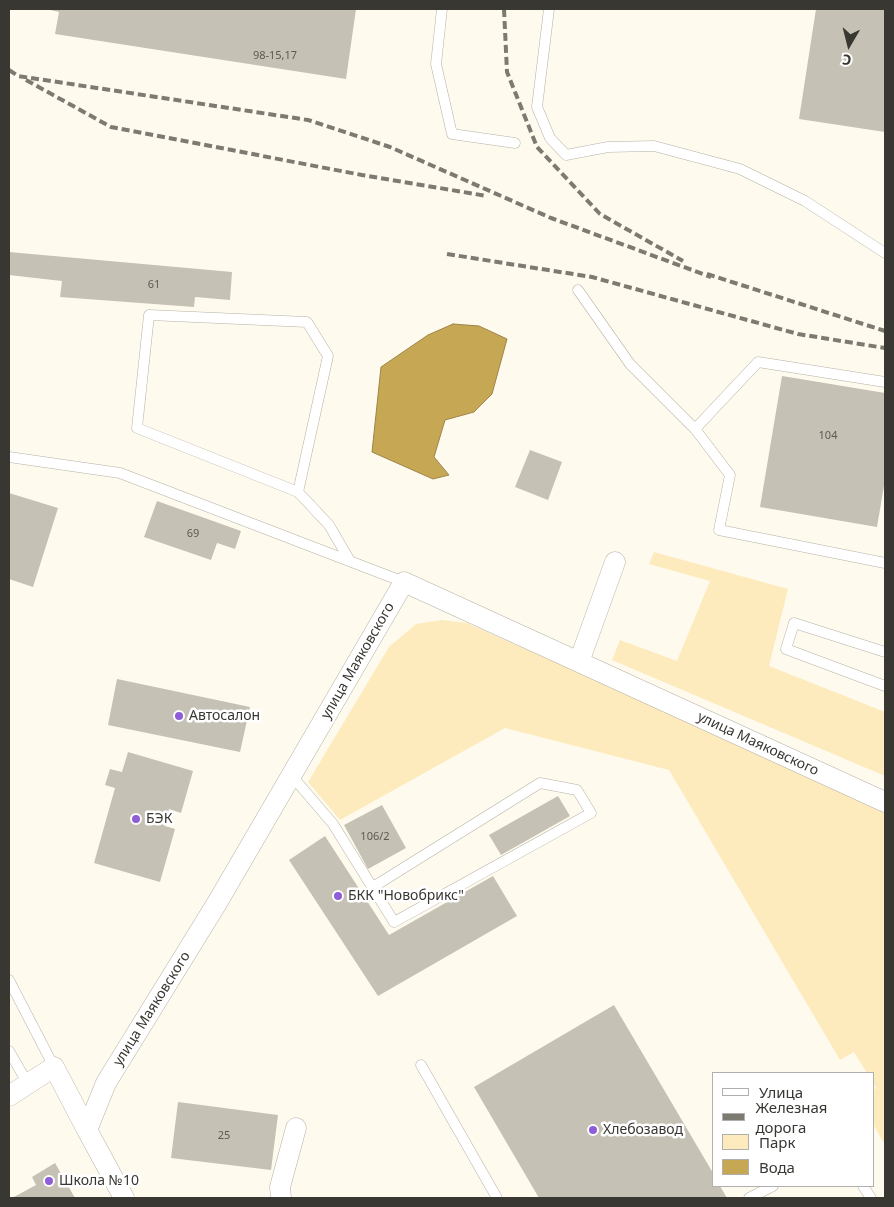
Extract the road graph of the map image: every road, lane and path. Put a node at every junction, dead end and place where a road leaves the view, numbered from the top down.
1 (442, 9) edge
2 (549, 9) edge
3 (516, 143) dead end
4 (885, 253) edge
5 (578, 290) dead end
6 (885, 382) edge
7 (695, 428) junction
8 (9, 457) edge
9 (298, 492) junction
10 (350, 562) junction
11 (615, 562) dead end
12 (885, 563) edge
13 (404, 582) junction
14 (885, 652) edge
15 (579, 662) junction
16 (885, 686) edge
17 (292, 776) junction
18 (885, 802) edge
19 (373, 888) junction
20 (9, 980) edge
21 (9, 1050) edge
22 (421, 1064) dead end
23 (54, 1067) junction
24 (28, 1084) junction
25 (9, 1096) edge
26 (296, 1128) dead end
27 (87, 1130) junction
28 (770, 1187) edge
29 (865, 1187) edge
30 (124, 1198) edge
31 (281, 1198) edge
32 (497, 1198) edge
33 (749, 1198) edge
34 (871, 1198) edge

1 - 3 lane
2 - 4 lane
5 - 7 lane
6 - 7 lane
7 - 12 lane
8 - 10 lane
9 - 9 lane
9 - 10 lane
10 - 13 lane
11 - 15 street
13 - 15 street, улица Маяковского
13 - 17 street, улица Маяковского
14 - 16 lane
15 - 18 street, улица Маяковского
17 - 19 lane
17 - 27 street, улица Маяковского
19 - 19 lane
20 - 23 lane
21 - 24 lane
22 - 32 lane
23 - 24 street
23 - 27 street
24 - 25 street
26 - 31 street
27 - 30 street
28 - 33 lane
29 - 34 lane

